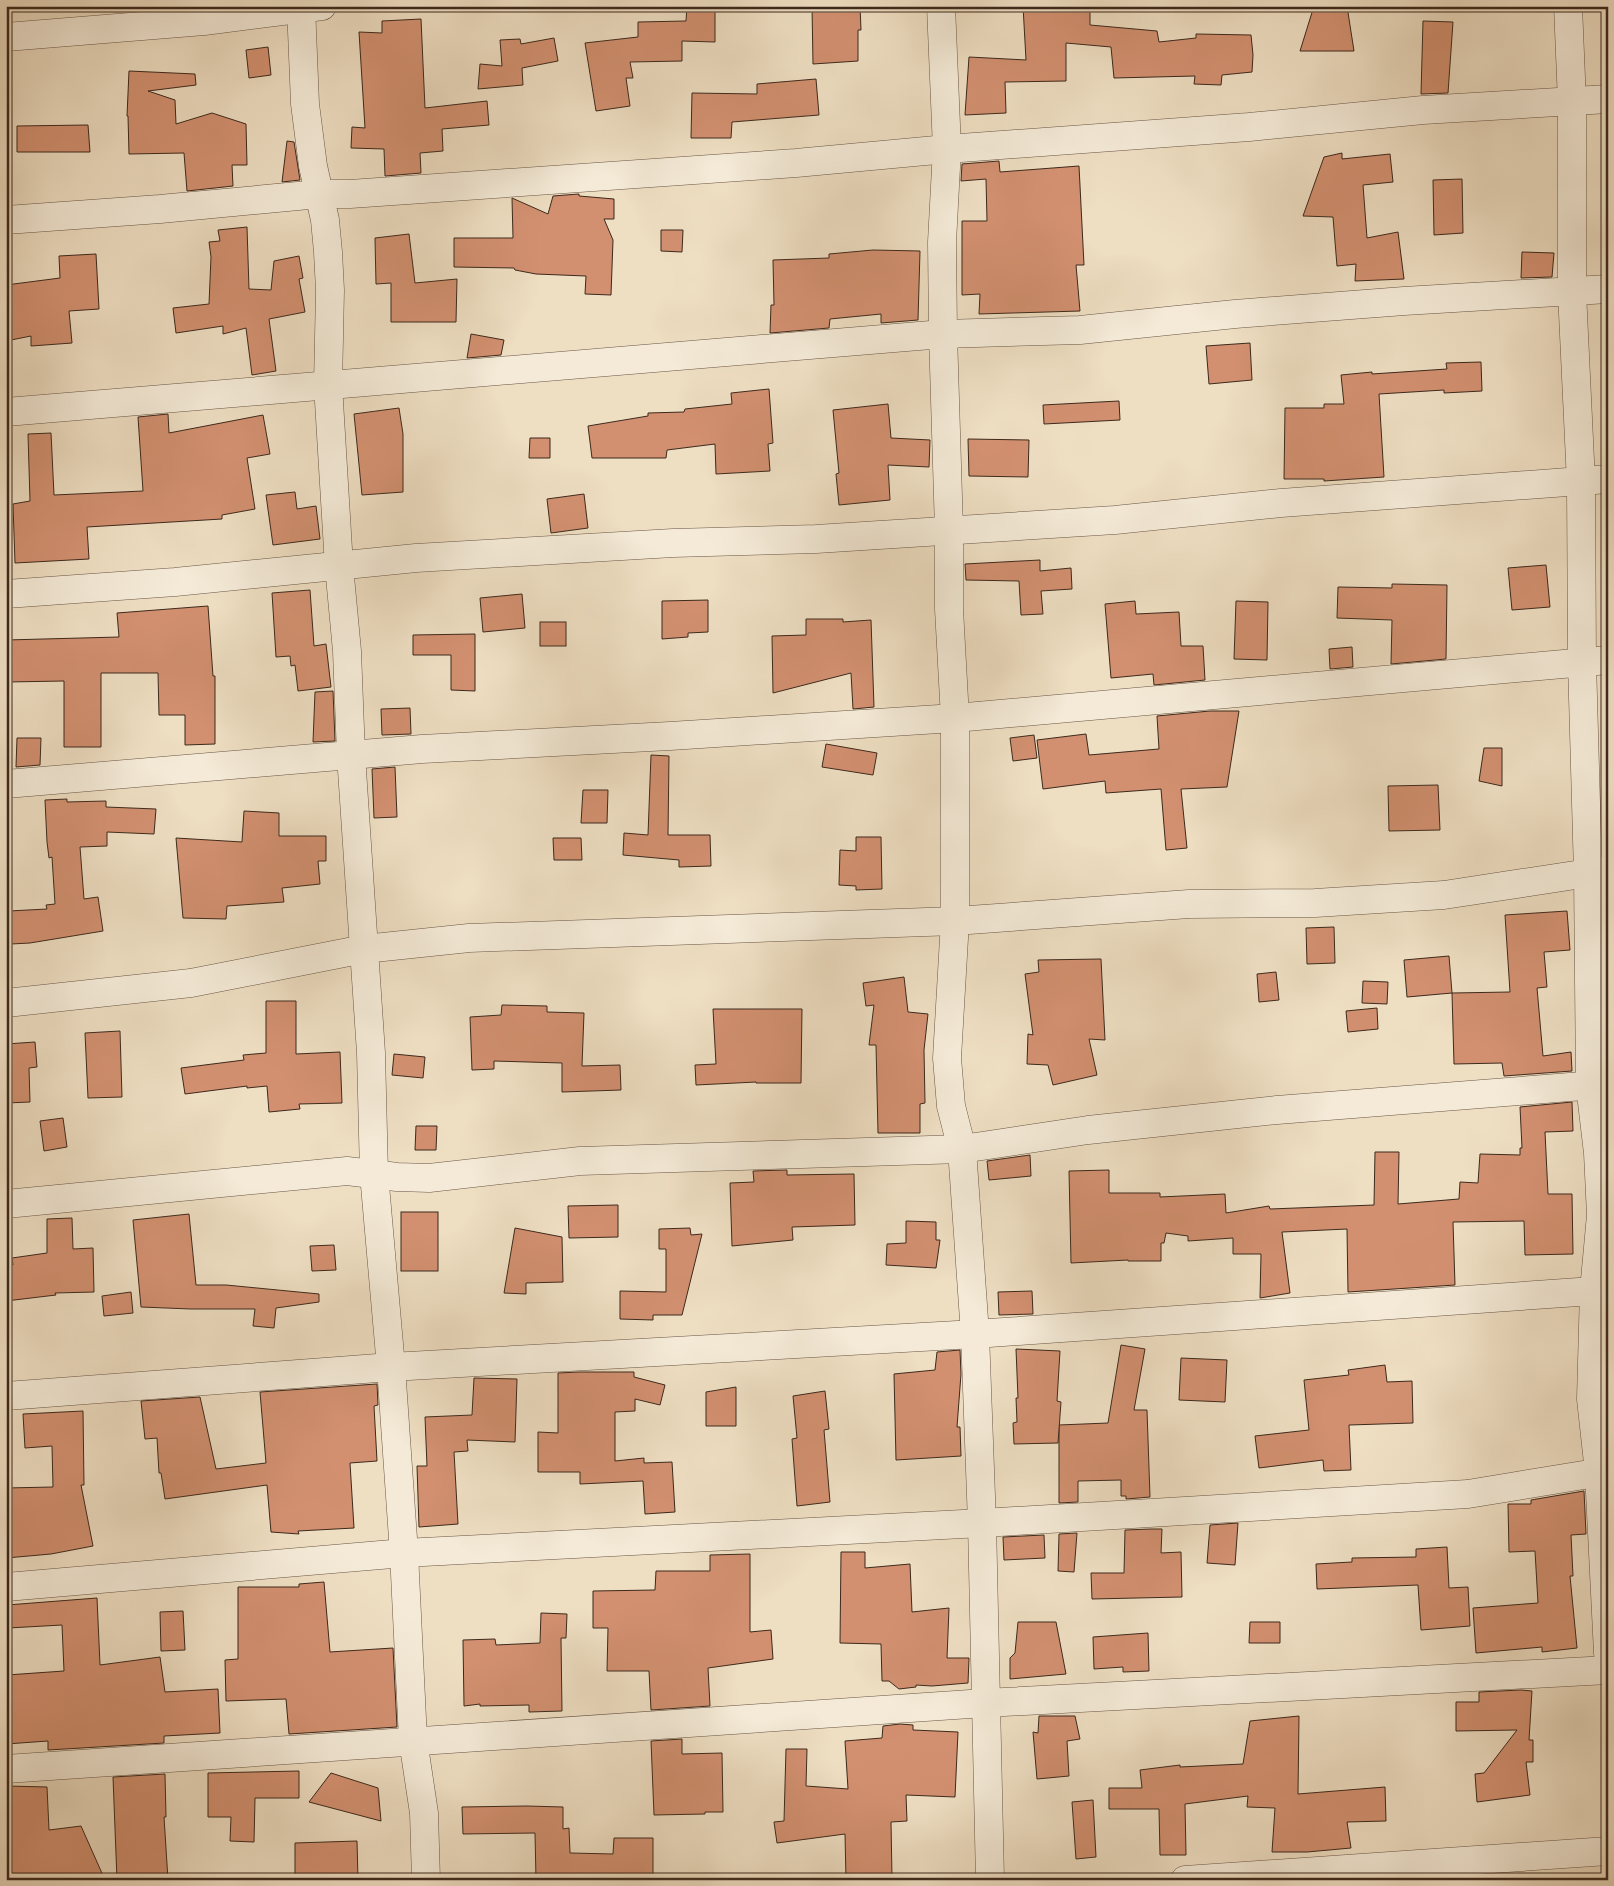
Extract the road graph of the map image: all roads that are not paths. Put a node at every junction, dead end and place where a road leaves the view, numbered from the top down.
1 (941, 6) edge
2 (1568, 6) edge
3 (308, 7) edge
4 (6, 37) edge
5 (1608, 99) edge
6 (1572, 102) junction
7 (947, 149) junction
8 (319, 194) junction
9 (6, 220) edge
10 (1608, 289) edge
11 (1572, 292) junction
12 (943, 334) junction
13 (328, 385) junction
14 (6, 412) edge
15 (1608, 479) edge
16 (1581, 482) junction
17 (949, 530) junction
18 (339, 566) junction
19 (6, 594) edge
20 (1595, 661) edge
21 (955, 718) junction
22 (351, 755) junction
23 (6, 784) edge
24 (1598, 871) edge
25 (955, 921) junction
26 (364, 949) junction
27 (6, 1002) edge
28 (1599, 1085) edge
29 (962, 1149) junction
30 (374, 1174) junction
31 (6, 1204) edge
32 (1601, 1291) edge
33 (975, 1334) junction
34 (391, 1367) junction
35 (6, 1396) edge
36 (1603, 1471) edge
37 (982, 1523) junction
38 (404, 1553) junction
39 (6, 1587) edge
40 (1608, 1653) edge
41 (1608, 1670) edge
42 (985, 1703) junction
43 (413, 1740) junction
44 (6, 1768) edge
45 (1608, 1852) edge
46 (426, 1880) edge
47 (990, 1880) edge
48 (1185, 1880) edge

1 - 7 street
2 - 6 street
3 - 4 street
3 - 8 street
5 - 6 street
6 - 7 street
6 - 11 street
7 - 8 street
7 - 12 street
8 - 9 street
8 - 13 street
10 - 11 street
11 - 12 street
11 - 16 street
12 - 13 street
12 - 17 street
13 - 14 street
13 - 18 street
15 - 16 street
16 - 17 street
16 - 20 street
17 - 18 street
17 - 21 street
18 - 19 street
18 - 22 street
20 - 21 street
20 - 24 street
21 - 22 street
21 - 25 street
22 - 23 street
22 - 26 street
24 - 25 street
24 - 28 street
25 - 26 street
25 - 29 street
26 - 27 street
26 - 30 street
28 - 29 street
28 - 32 street
29 - 30 street
29 - 33 street
30 - 31 street
30 - 34 street
32 - 33 street
32 - 36 street
33 - 34 street
33 - 37 street
34 - 35 street
34 - 38 street
36 - 37 street
36 - 40 street
37 - 38 street
37 - 42 street
38 - 39 street
38 - 43 street
41 - 42 street
42 - 43 street
42 - 47 street
43 - 44 street
43 - 46 street
45 - 48 street

